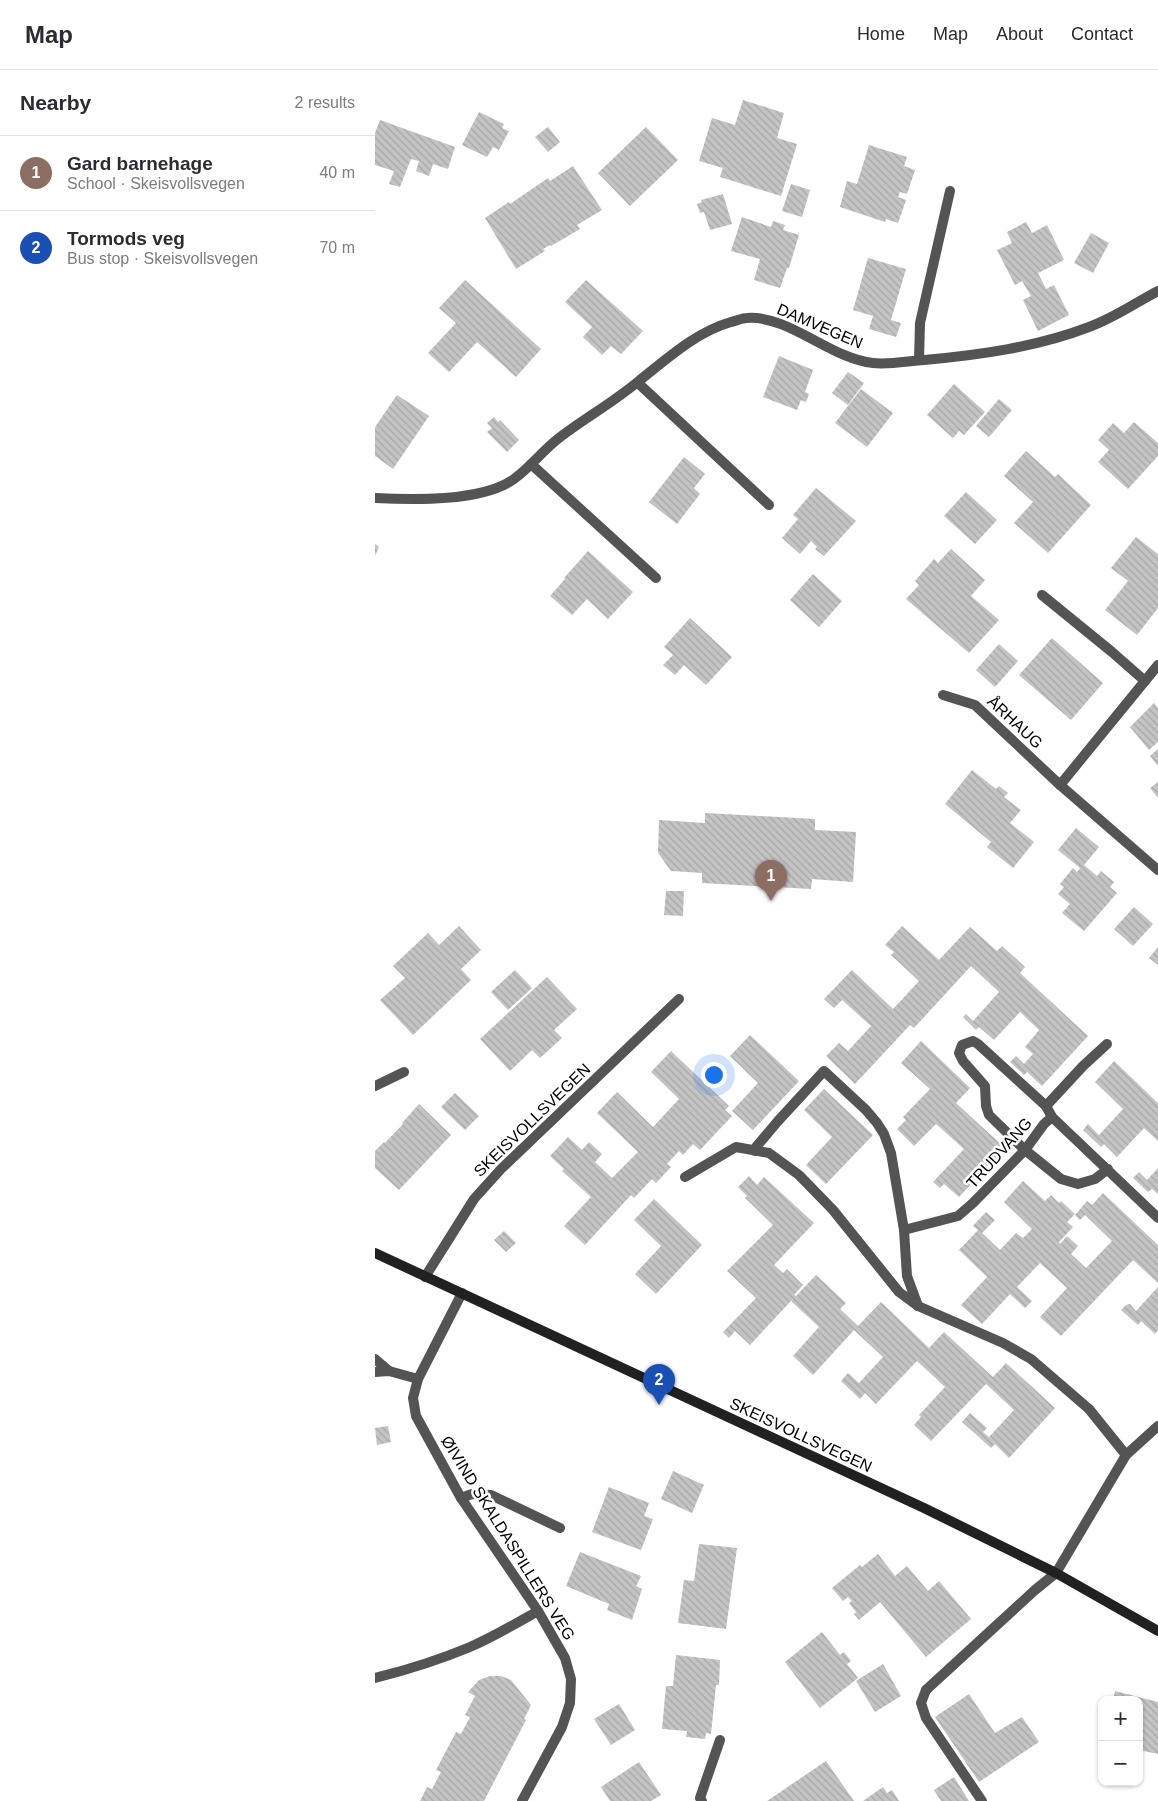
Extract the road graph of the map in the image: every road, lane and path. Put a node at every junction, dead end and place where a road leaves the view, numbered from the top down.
1 (950, 191) dead end
2 (1158, 290) edge
3 (919, 360) junction
4 (638, 383) junction
5 (531, 464) junction
6 (375, 498) edge
7 (769, 505) dead end
8 (656, 578) dead end
9 (1042, 595) dead end
10 (1158, 665) edge
11 (1145, 681) junction
12 (943, 695) dead end
13 (1060, 785) junction
14 (1158, 870) edge
15 (679, 999) dead end
16 (1107, 1044) dead end
17 (405, 1072) dead end
18 (375, 1086) edge
19 (1046, 1106) junction
20 (1052, 1117) junction
21 (1025, 1150) junction
22 (755, 1151) junction
23 (1108, 1169) junction
24 (685, 1177) dead end
25 (1158, 1218) edge
26 (904, 1230) junction
27 (375, 1253) edge
28 (425, 1277) junction
29 (462, 1293) junction
30 (918, 1306) junction
31 (375, 1359) edge
32 (375, 1372) edge
33 (389, 1372) junction
34 (418, 1379) junction
35 (1158, 1426) edge
36 (1125, 1456) junction
37 (461, 1498) junction
38 (560, 1528) dead end
39 (1056, 1573) junction
40 (537, 1611) junction
41 (1158, 1631) edge
42 (375, 1678) edge
43 (720, 1740) dead end
44 (522, 1801) edge
45 (702, 1801) edge
46 (982, 1801) edge

1 - 3 street
2 - 3 street, DAMVEGEN
3 - 4 street, DAMVEGEN
4 - 5 street, DAMVEGEN
4 - 7 street
5 - 6 street, DAMVEGEN
5 - 8 street
9 - 11 street
10 - 11 street
11 - 13 street
12 - 13 street, ÅRHAUG
13 - 14 street, ÅRHAUG
15 - 28 street, SKEISVOLLSVEGEN
16 - 19 street
17 - 18 street
19 - 20 street
19 - 21 street
20 - 21 street, TRUDVANG
20 - 23 street, TRUDVANG
21 - 23 street
21 - 26 street, TRUDVANG
22 - 24 street
22 - 26 street
22 - 30 street
23 - 25 street, TRUDVANG
26 - 30 street
27 - 28 main road, SKEISVOLLSVEGEN
28 - 29 main road, SKEISVOLLSVEGEN
29 - 34 street, ØIVIND SKALDASPILLERS VEG
29 - 39 main road, SKEISVOLLSVEGEN
30 - 36 street
31 - 33 street
32 - 33 street
33 - 34 street
34 - 37 street, ØIVIND SKALDASPILLERS VEG
35 - 36 street
36 - 39 street
37 - 38 street
37 - 40 street, ØIVIND SKALDASPILLERS VEG
39 - 41 main road, SKEISVOLLSVEGEN
39 - 46 street
40 - 42 street
40 - 44 street, ØIVIND SKALDASPILLERS VEG
43 - 45 street

